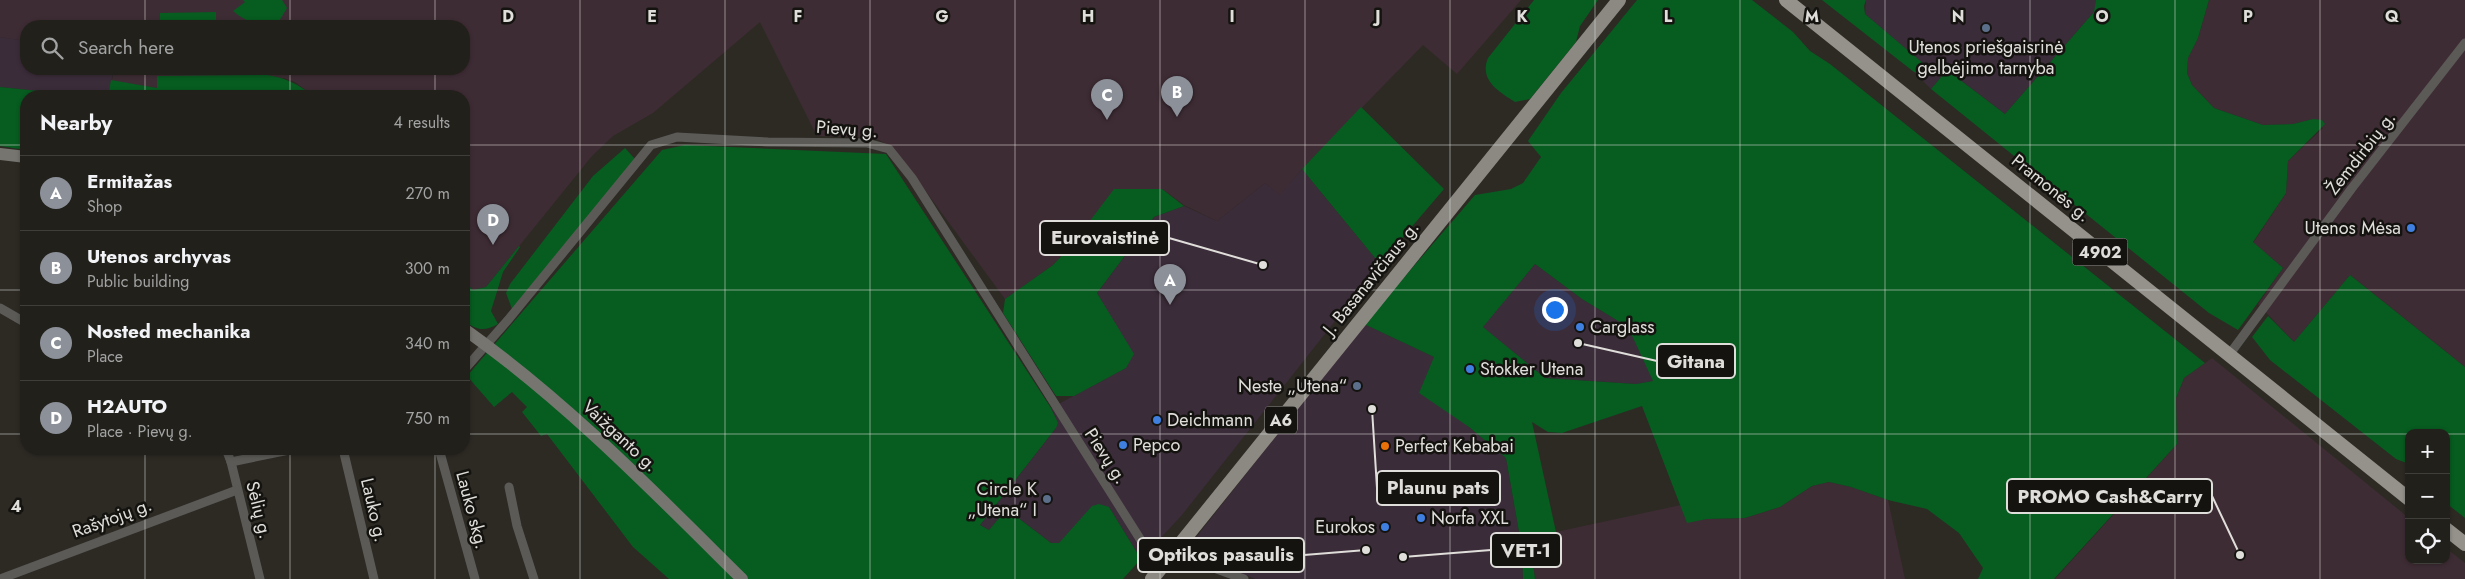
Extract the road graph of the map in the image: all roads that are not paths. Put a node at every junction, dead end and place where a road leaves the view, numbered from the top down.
1 (1619, 0) edge
2 (1786, 0) edge
3 (2465, 43) edge
4 (0, 154) edge
5 (20, 156) edge
6 (0, 308) edge
7 (20, 320) edge
8 (470, 334) edge
9 (486, 346) junction
10 (2229, 355) junction
11 (470, 363) edge
12 (228, 455) edge
13 (265, 455) edge
14 (344, 455) edge
15 (441, 455) edge
16 (231, 462) junction
17 (509, 487) dead end
18 (237, 490) junction
19 (2405, 496) edge
20 (2450, 532) edge
21 (2465, 544) edge
22 (1173, 553) junction
23 (2, 576) edge
24 (260, 579) edge
25 (374, 579) edge
26 (474, 579) edge
27 (534, 579) edge
28 (742, 579) edge
29 (1152, 579) edge
30 (1244, 579) edge

1 - 22 main road, J. Basanavičiaus g. / A6
2 - 10 highway, Pramonės g. / 4902
3 - 10 street, Žemdirbių g.
4 - 5 main road
6 - 7 street
8 - 9 main road, Vaižganto g.
9 - 11 street, Pievų g.
9 - 22 street, Pievų g.
9 - 28 main road, Vaižganto g.
10 - 19 highway, Pramonės g. / 4902
12 - 16 street, Sėlių g.
13 - 16 street
14 - 25 street, Lauko g.
15 - 26 street, Lauko skg.
16 - 18 street, Sėlių g.
17 - 27 street
18 - 23 street, Rašytojų g.
18 - 24 street, Sėlių g.
20 - 21 highway
22 - 29 main road, J. Basanavičiaus g. / A6
22 - 30 street, Pievų g.

